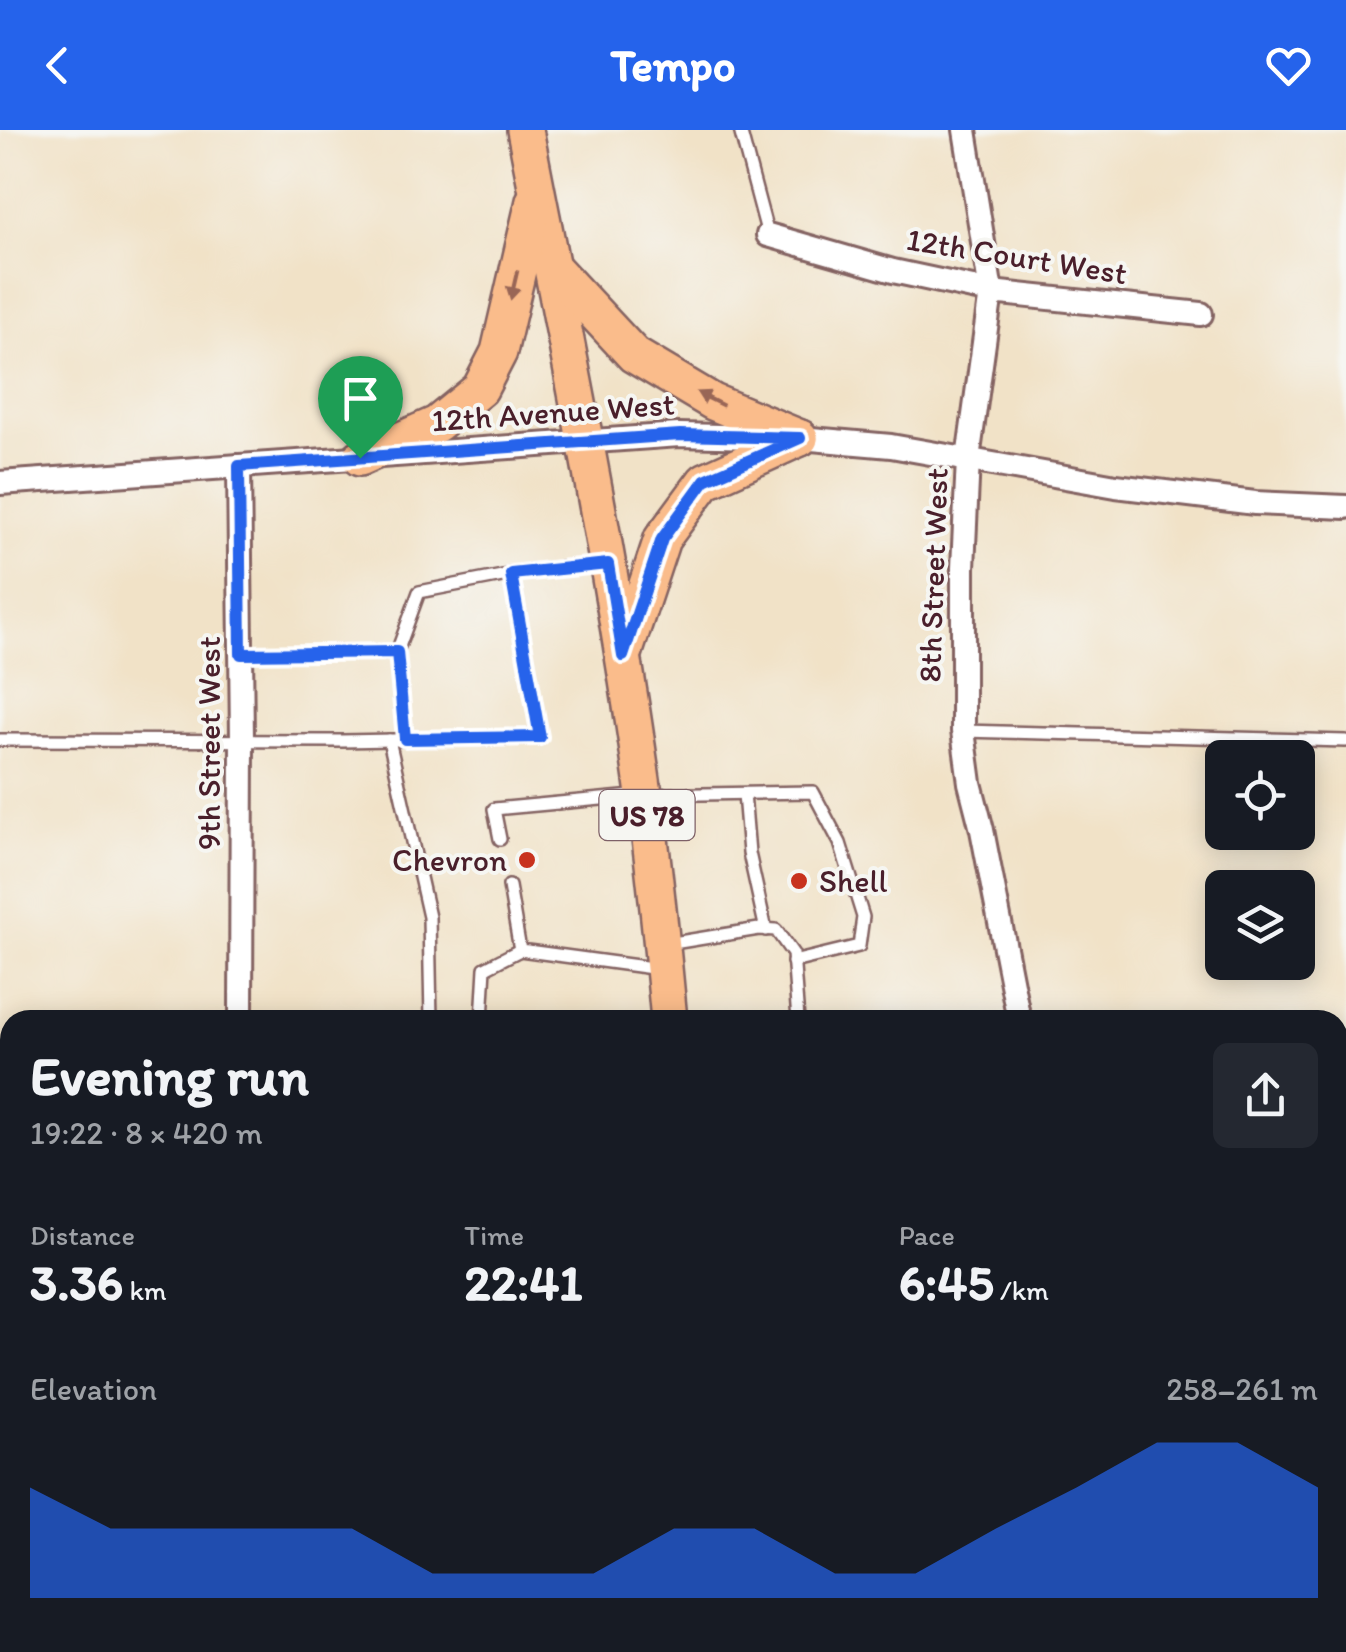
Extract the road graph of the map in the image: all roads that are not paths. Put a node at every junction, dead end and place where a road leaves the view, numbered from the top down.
1 (525, 130) edge
2 (740, 130) edge
3 (965, 130) edge
4 (536, 190) junction
5 (768, 236) joint
6 (552, 267) junction
7 (991, 292) junction
8 (1201, 314) dead end
9 (800, 438) junction
10 (586, 443) junction
11 (360, 458) junction
12 (968, 459) junction
13 (239, 466) junction
14 (0, 483) edge
15 (1346, 506) edge
16 (608, 564) junction
17 (511, 574) junction
18 (397, 652) junction
19 (241, 654) junction
20 (623, 656) junction
21 (962, 731) junction
22 (242, 739) junction
23 (405, 739) junction
24 (0, 740) edge
25 (389, 740) junction
26 (1346, 741) edge
27 (744, 794) junction
28 (644, 795) junction
29 (500, 839) dead end
30 (509, 886) dead end
31 (766, 930) junction
32 (520, 950) junction
33 (664, 957) junction
34 (794, 962) junction
35 (241, 1010) edge
36 (431, 1010) edge
37 (483, 1010) edge
38 (668, 1010) edge
39 (797, 1010) edge
40 (1017, 1010) edge

1 - 4 main road, US 78
2 - 5 lane
3 - 7 street, 8th Street West
4 - 6 main road, US 78
4 -> 11 main road
5 - 7 street, 12th Court West
9 -> 6 main road
6 - 10 main road, US 78
7 - 8 street, 12th Court West
7 - 12 street, 8th Street West
9 - 10 street, 12th Avenue West
9 - 12 street, 12th Avenue West
9 - 20 main road
10 - 11 street, 12th Avenue West
10 - 16 main road, US 78
11 - 13 street, 12th Avenue West
12 - 15 street, 12th Avenue West
12 - 21 street, 8th Street West
13 - 14 street, 12th Avenue West
13 - 19 street, 9th Street West
16 - 17 lane
16 - 20 main road, US 78
17 - 18 lane
17 - 23 lane
18 - 19 lane
18 - 23 lane
19 - 22 street, 9th Street West
20 - 28 main road, US 78
21 - 26 lane
21 - 40 street, 8th Street West
22 - 24 lane
22 - 25 lane
22 - 35 street, 9th Street West
23 - 25 lane
25 - 36 lane
27 - 28 lane
27 - 31 lane
27 - 34 lane
28 - 29 lane
28 - 33 main road, US 78
30 - 32 lane
31 - 33 lane
31 - 34 lane
32 - 33 lane
32 - 37 lane
33 - 38 main road, US 78
34 - 39 lane

